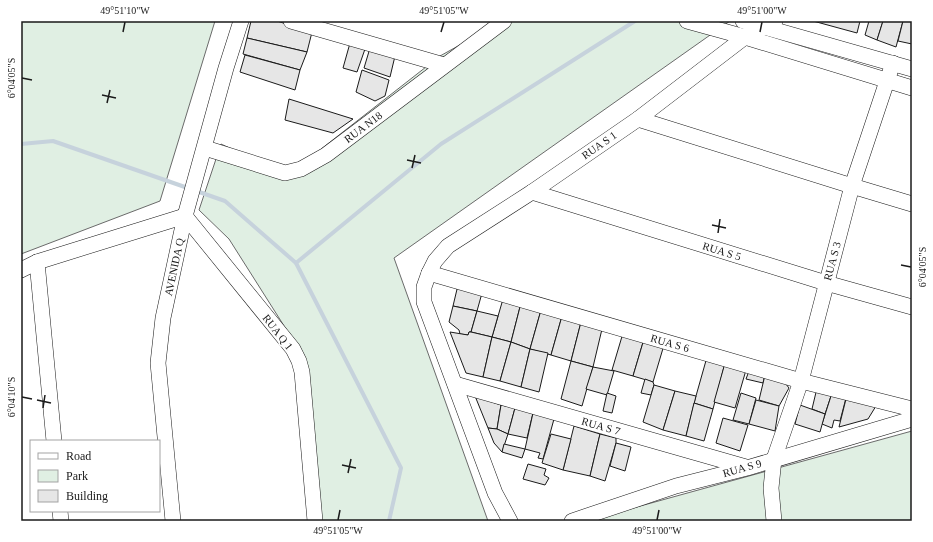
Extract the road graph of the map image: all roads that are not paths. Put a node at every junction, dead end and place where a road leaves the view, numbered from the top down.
1 (241, 21) edge
2 (291, 21) edge
3 (504, 21) edge
4 (687, 21) edge
5 (743, 21) edge
6 (770, 24) edge
7 (745, 37) junction
8 (893, 63) junction
9 (444, 65) junction
10 (912, 69) edge
11 (887, 80) junction
12 (912, 88) edge
13 (638, 119) junction
14 (205, 148) junction
15 (852, 186) junction
16 (532, 192) junction
17 (912, 204) edge
18 (185, 216) junction
19 (37, 262) junction
20 (21, 270) edge
21 (429, 273) junction
22 (826, 283) junction
23 (912, 307) edge
24 (801, 381) junction
25 (455, 384) junction
26 (912, 409) edge
27 (912, 419) edge
28 (54, 440) edge
29 (774, 459) junction
30 (747, 468) junction
31 (173, 521) edge
32 (315, 521) edge
33 (510, 521) edge
34 (572, 521) edge
35 (774, 521) edge

1 - 14 street, AVENIDA Q
2 - 9 street
3 - 9 street, RUA N18
4 - 7 street
5 - 6 street
6 - 7 street, RUA S 1
6 - 8 street
7 - 11 street
7 - 13 street, RUA S 1
8 - 10 street
8 - 11 street, RUA S 3
9 - 14 street, RUA N18
11 - 12 street
11 - 15 street, RUA S 3
13 - 15 street
13 - 16 street, RUA S 1
14 - 18 street, AVENIDA Q
15 - 17 street
15 - 22 street, RUA S 3
16 - 21 street, RUA S 1
16 - 22 street, RUA S 5
18 - 19 street
18 - 31 street, AVENIDA Q
18 - 32 street, RUA Q 1
19 - 20 street
19 - 28 street
21 - 24 street, RUA S 6
21 - 25 street, RUA S 1
22 - 23 street, RUA S 5
22 - 24 street, RUA S 3
24 - 26 street, RUA S 6
24 - 29 street, RUA S 3
25 - 30 street, RUA S 7
25 - 33 street, RUA S 1
27 - 29 street, RUA S 9
29 - 30 street, RUA S 9
29 - 35 street, RUA S 3
30 - 34 street, RUA S 9

